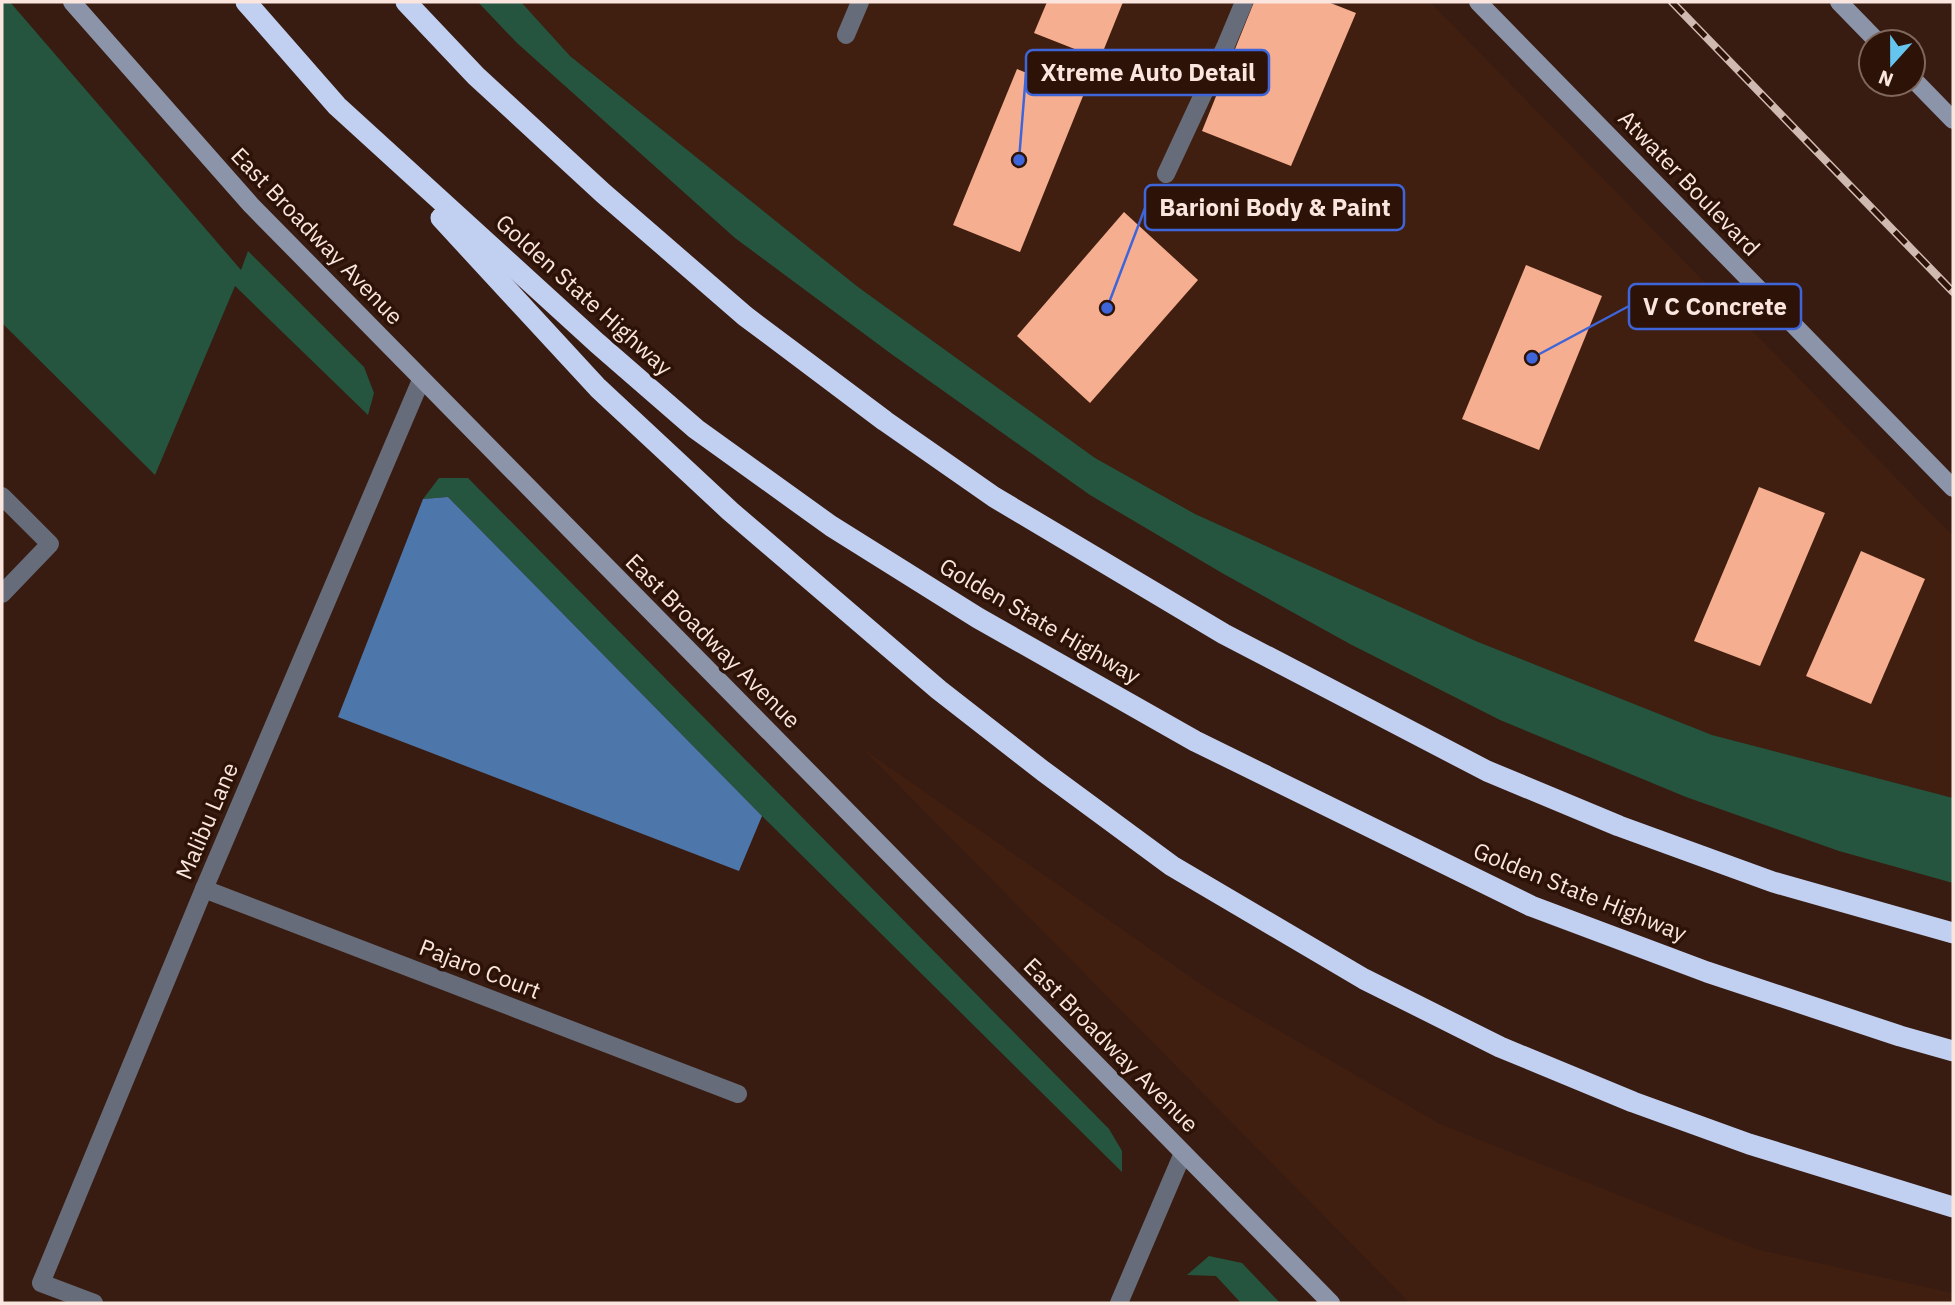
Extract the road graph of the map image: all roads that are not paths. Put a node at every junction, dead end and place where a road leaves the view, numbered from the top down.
1 (72, 2) edge
2 (246, 2) edge
3 (406, 2) edge
4 (860, 2) edge
5 (1244, 2) edge
6 (1478, 2) edge
7 (1839, 2) edge
8 (1864, 28) edge
9 (846, 35) dead end
10 (1927, 93) edge
11 (337, 106) junction
12 (1953, 120) edge
13 (1166, 174) dead end
14 (421, 380) junction
15 (1953, 488) edge
16 (2, 496) edge
17 (2, 594) edge
18 (204, 889) junction
19 (1953, 933) edge
20 (1953, 1052) edge
21 (738, 1094) dead end
22 (1183, 1153) junction
23 (1953, 1208) edge
24 (94, 1303) edge
25 (1119, 1303) edge
26 (1331, 1303) edge

1 - 14 main road, East Broadway Avenue
2 - 11 highway, Golden State Highway
3 - 19 highway
4 - 9 street
5 - 13 street
6 - 15 main road, Atwater Boulevard
7 - 8 main road
10 - 12 main road
11 - 20 highway, Golden State Highway
11 - 23 highway
14 - 18 street, Malibu Lane
14 - 22 main road, East Broadway Avenue
16 - 17 street
18 - 21 street, Pajaro Court
18 - 24 street, Malibu Lane
22 - 25 street
22 - 26 main road, East Broadway Avenue

